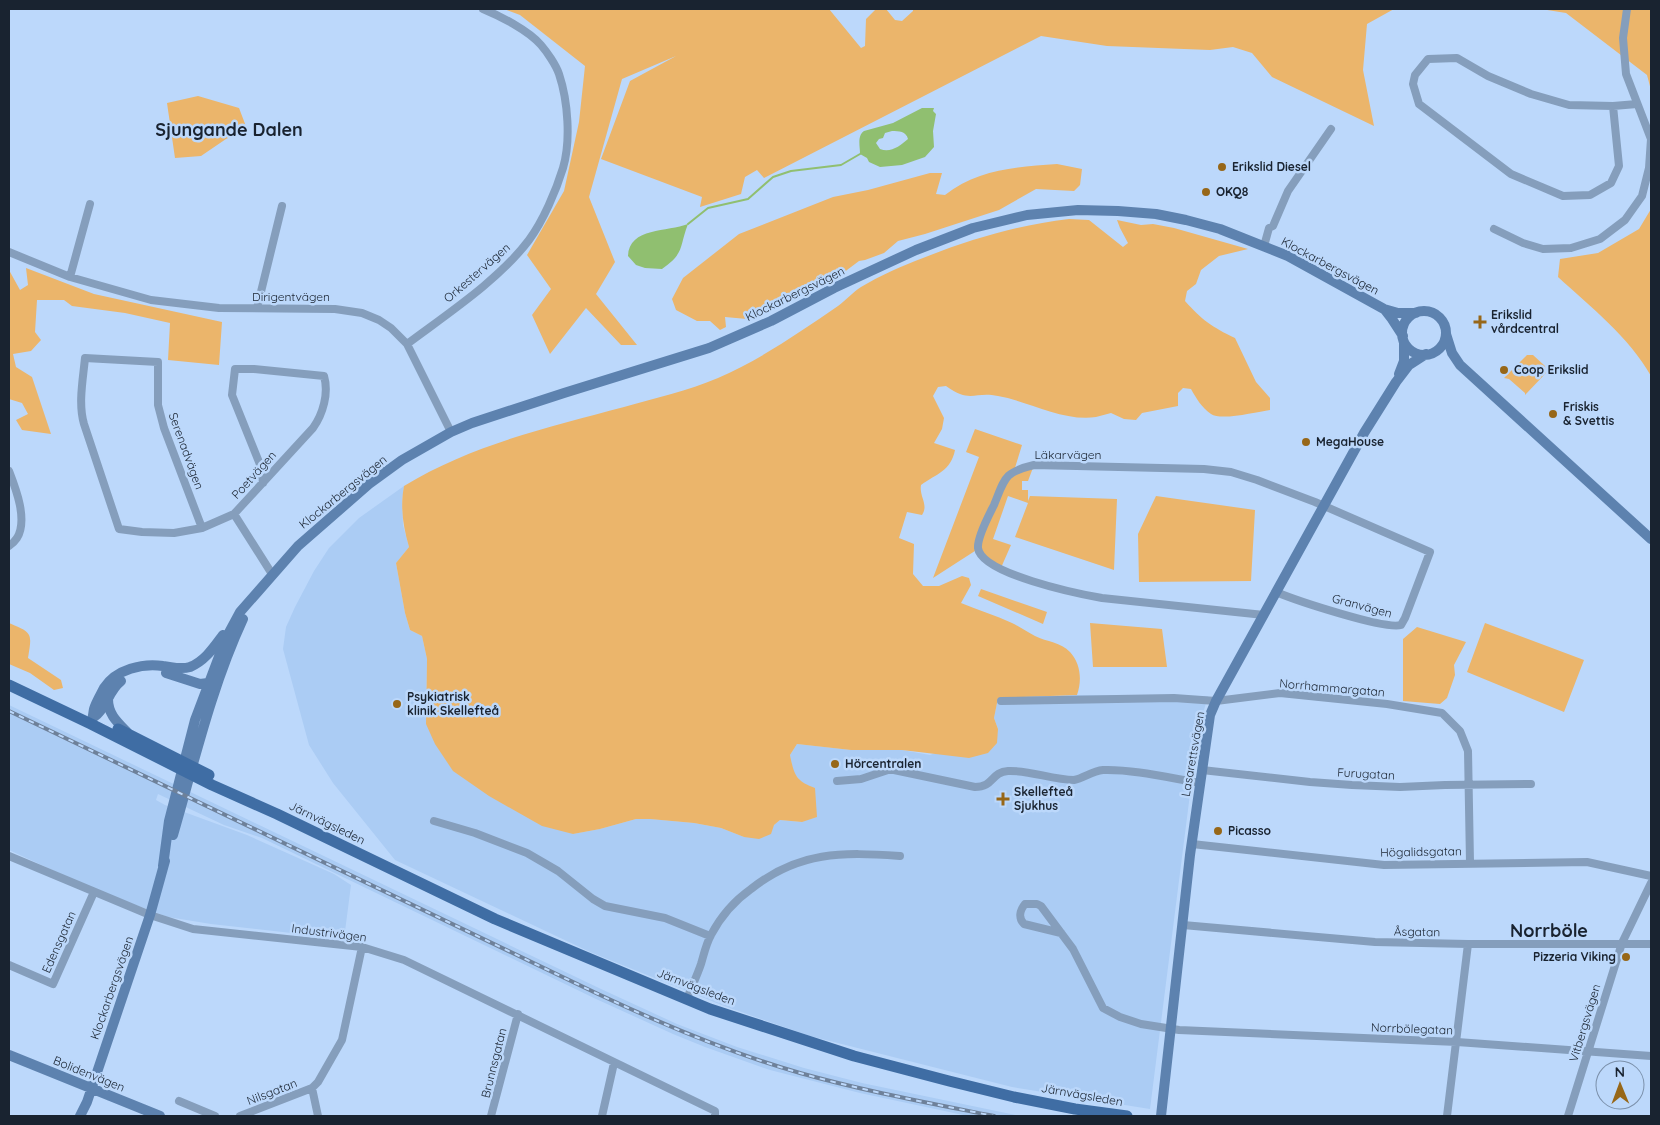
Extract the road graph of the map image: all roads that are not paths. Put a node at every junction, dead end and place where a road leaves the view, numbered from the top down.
1 (483, 9) edge
2 (1627, 9) edge
3 (1637, 104) junction
4 (1613, 106) junction
5 (1331, 129) dead end
6 (90, 204) dead end
7 (282, 206) dead end
8 (1494, 229) dead end
9 (1264, 246) junction
10 (9, 252) edge
11 (70, 277) junction
12 (257, 308) junction
13 (1384, 309) junction
14 (1416, 313) junction
15 (1446, 334) junction
16 (1403, 338) junction
17 (407, 344) junction
18 (1427, 354) junction
19 (1460, 365) junction
20 (1396, 382) junction
21 (451, 432) junction
22 (9, 471) edge
23 (263, 483) junction
24 (1325, 507) junction
25 (234, 514) junction
26 (119, 528) joint
27 (202, 528) junction
28 (1651, 539) edge
29 (9, 546) edge
30 (272, 574) junction
31 (258, 591) junction
32 (1276, 592) junction
33 (240, 612) junction
34 (1264, 615) junction
35 (177, 669) junction
36 (9, 678) edge
37 (9, 684) edge
38 (212, 684) junction
39 (108, 699) junction
40 (1001, 701) dead end
41 (1216, 701) junction
42 (92, 721) junction
43 (129, 735) junction
44 (167, 758) junction
45 (1202, 770) junction
46 (837, 781) dead end
47 (1200, 783) junction
48 (1531, 784) dead end
49 (1468, 785) junction
50 (434, 821) dead end
51 (1192, 844) junction
52 (9, 856) edge
53 (900, 856) dead end
54 (1470, 862) junction
55 (1651, 876) edge
56 (1651, 883) edge
57 (94, 892) junction
58 (150, 915) junction
59 (1183, 925) junction
60 (1060, 933) junction
61 (710, 936) junction
62 (1622, 943) junction
63 (1468, 944) junction
64 (1651, 944) edge
65 (362, 947) junction
66 (9, 966) edge
67 (687, 1000) junction
68 (518, 1014) junction
69 (1171, 1030) junction
70 (1456, 1042) junction
71 (1588, 1052) junction
72 (9, 1056) edge
73 (1651, 1056) edge
74 (614, 1063) junction
75 (91, 1088) junction
76 (312, 1088) junction
77 (179, 1101) dead end
78 (715, 1114) edge
79 (80, 1116) edge
80 (160, 1116) edge
81 (215, 1116) edge
82 (240, 1116) edge
83 (318, 1116) edge
84 (492, 1116) edge
85 (602, 1116) edge
86 (1127, 1116) edge
87 (1161, 1116) edge
88 (1447, 1116) edge
89 (1568, 1116) edge

1 - 17 street, Orkestervägen
2 - 3 street
3 - 4 street
3 - 8 street
4 - 4 street
5 - 9 street
6 - 11 street
7 - 12 street
9 - 13 main road, Klockarbergsvägen
9 - 21 main road, Klockarbergsvägen
10 - 11 street, Dirigentvägen
11 - 12 street, Dirigentvägen
12 - 17 street, Dirigentvägen
13 - 14 main road, Klockarbergsvägen
13 - 16 main road, Klockarbergsvägen
14 - 15 main road
14 - 16 main road
15 - 18 main road
15 - 19 main road
16 - 18 main road
16 - 20 main road, Lasarettsvägen
17 - 21 street, Dirigentvägen
18 - 19 main road
18 - 20 main road, Lasarettsvägen
19 - 28 main road
20 - 24 main road, Lasarettsvägen
21 - 30 main road, Klockarbergsvägen
22 - 29 street
23 - 23 street, Poetvägen
23 - 25 street, Poetvägen
24 - 32 main road, Lasarettsvägen
24 - 32 street, Granvägen
24 - 34 street, Läkarvägen
25 - 27 street, Poetvägen
25 - 30 street
26 - 27 street, Poetvägen
26 - 27 street, Serenadvägen
30 - 31 main road, Klockarbergsvägen
31 - 33 main road, Klockarbergsvägen
31 - 38 main road, Klockarbergsvägen
32 - 34 main road, Lasarettsvägen
33 - 35 main road
33 - 38 main road, Klockarbergsvägen
34 - 41 main road, Lasarettsvägen
35 - 38 main road
35 - 42 main road
36 - 42 main road, Järnvägsleden
37 - 42 main road, Järnvägsleden
38 - 39 main road
38 - 58 main road, Klockarbergsvägen
39 - 42 main road
39 - 43 main road
40 - 41 street, Norrhammargatan
41 - 45 main road, Lasarettsvägen
41 - 49 street, Norrhammargatan
42 - 43 main road, Järnvägsleden
42 - 44 main road, Järnvägsleden
43 - 44 main road, Järnvägsleden
44 - 67 main road, Järnvägsleden
45 - 47 main road, Lasarettsvägen
45 - 49 street, Furugatan
46 - 47 street
47 - 51 main road, Lasarettsvägen
48 - 49 street, Furugatan
49 - 54 street, Norrhammargatan
50 - 61 street
51 - 54 street, Högalidsgatan
51 - 59 main road, Lasarettsvägen
52 - 57 street, Industrivägen
53 - 61 street
54 - 55 street, Högalidsgatan
56 - 62 street, Vitbergsvägen
57 - 58 street, Industrivägen
57 - 66 street, Edensgatan
58 - 65 street, Industrivägen
58 - 75 main road, Klockarbergsvägen
59 - 63 street, Åsgatan
59 - 69 main road, Lasarettsvägen
60 - 60 street, Norrbölegatan
60 - 69 street, Norrbölegatan
61 - 67 street
62 - 63 street, Åsgatan
62 - 64 street, Åsgatan
62 - 71 street, Vitbergsvägen
63 - 70 street
65 - 68 street, Industrivägen
65 - 76 street
67 - 86 main road, Järnvägsleden
68 - 74 street, Industrivägen
68 - 84 street, Brunnsgatan
69 - 70 street, Norrbölegatan
69 - 87 main road, Lasarettsvägen
70 - 71 street, Norrbölegatan
70 - 88 street
71 - 73 street, Norrbölegatan
71 - 89 street, Vitbergsvägen
72 - 75 main road, Bolidenvägen
74 - 78 street, Industrivägen
74 - 85 street
75 - 79 main road, Klockarbergsvägen
75 - 80 main road, Bolidenvägen
76 - 82 street, Nilsgatan
76 - 83 street
77 - 81 street

